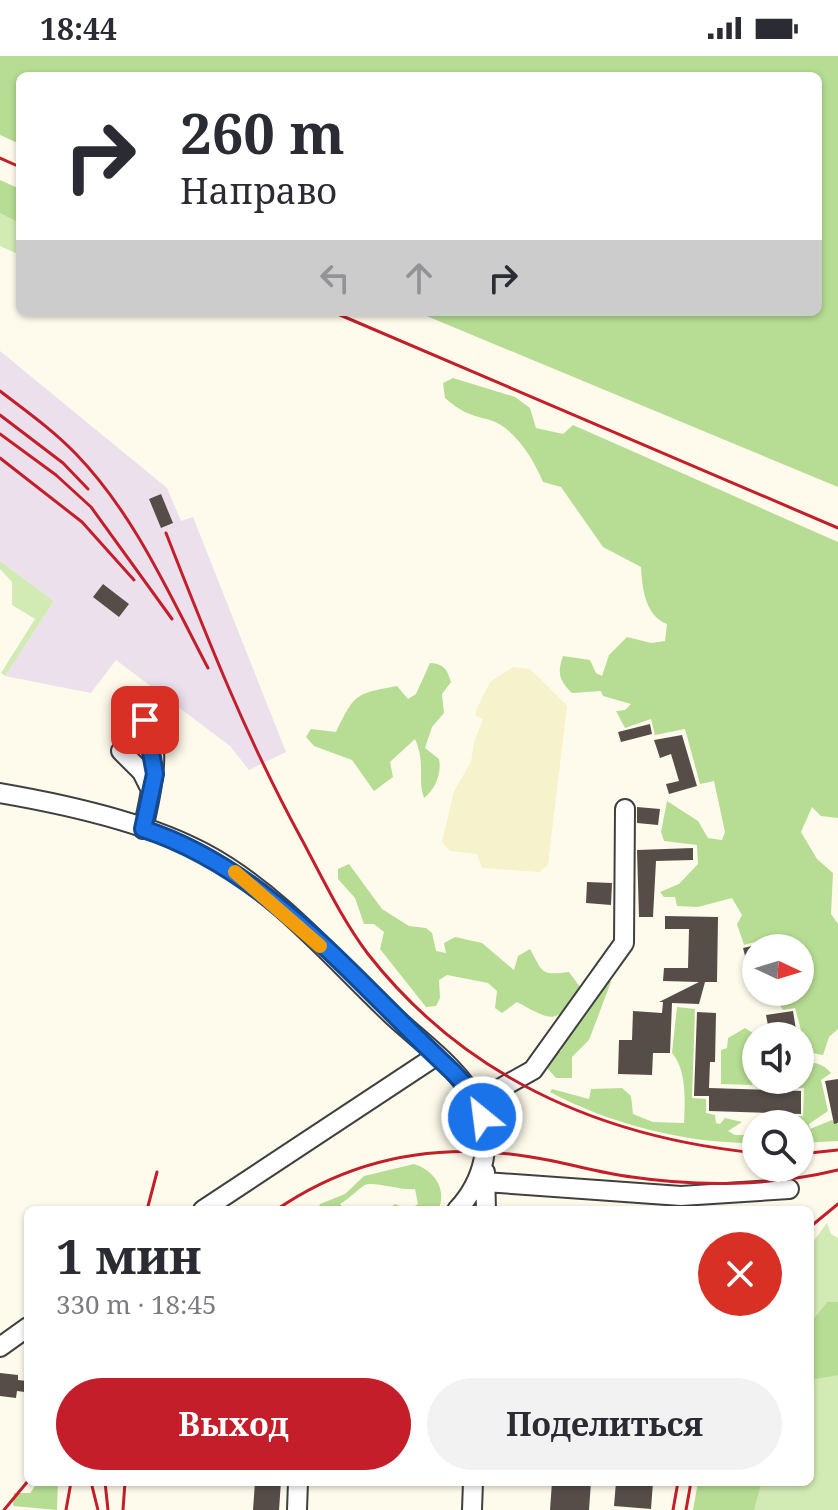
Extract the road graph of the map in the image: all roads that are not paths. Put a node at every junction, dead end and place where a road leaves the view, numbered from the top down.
1 (124, 703) dead end
2 (121, 751) dead end
3 (151, 790) junction
4 (0, 793) edge
5 (625, 809) dead end
6 (143, 829) junction
7 (436, 1056) junction
8 (476, 1102) junction
9 (485, 1161) junction
10 (485, 1182) junction
11 (789, 1189) dead end
12 (209, 1206) edge
13 (460, 1206) edge
14 (486, 1206) edge
15 (24, 1330) edge
16 (0, 1347) edge
17 (298, 1486) edge
18 (473, 1486) edge
19 (297, 1510) edge
20 (472, 1510) edge

1 - 3 street
2 - 3 street
3 - 6 street
4 - 6 street
5 - 8 street
6 - 7 street
7 - 8 street
7 - 12 street
8 - 9 street
9 - 10 street
9 - 13 street
10 - 11 street
10 - 14 street
15 - 16 street
17 - 19 street
18 - 20 street

